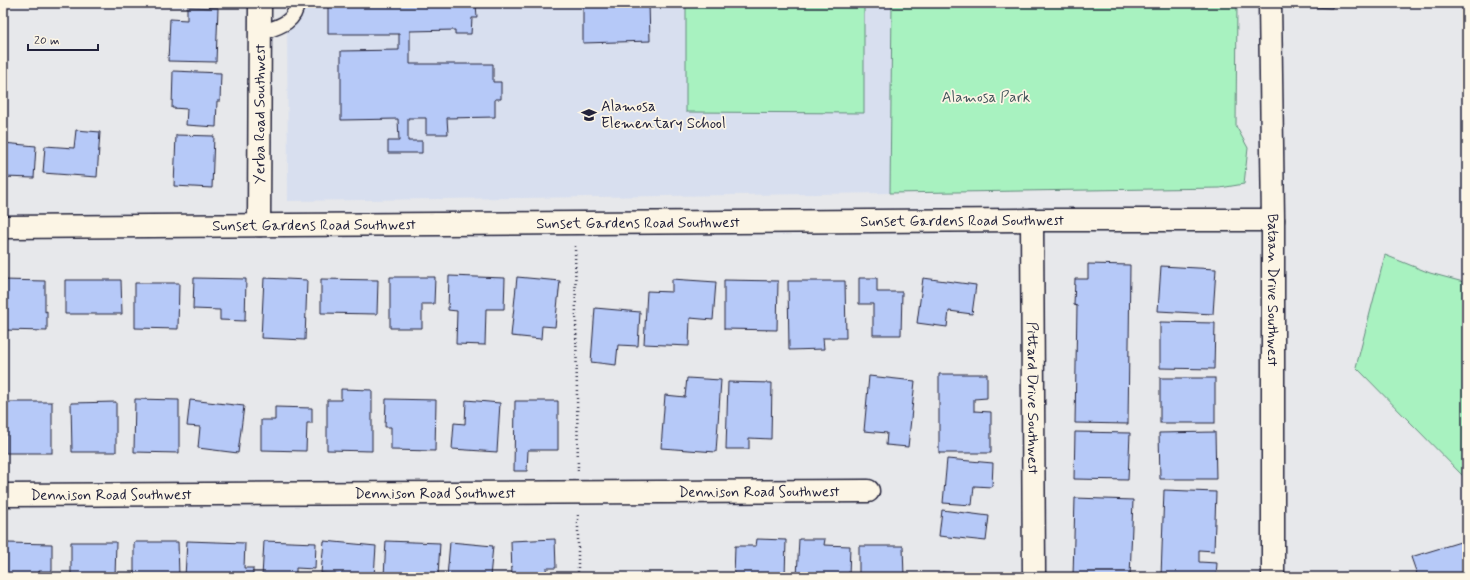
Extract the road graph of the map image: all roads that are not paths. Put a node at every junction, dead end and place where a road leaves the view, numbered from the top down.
1 (260, 3) edge
2 (297, 3) edge
3 (1270, 3) edge
4 (260, 33) junction
5 (1032, 220) junction
6 (1273, 220) junction
7 (259, 225) junction
8 (3, 227) edge
9 (868, 491) dead end
10 (3, 495) edge
11 (1034, 577) edge
12 (1273, 577) edge

1 - 4 street, Yerba Road Southwest
2 - 4 lane
3 - 6 street, Bataan Drive Southwest
4 - 7 street, Yerba Road Southwest
5 - 6 street, Sunset Gardens Road Southwest
5 - 7 street, Sunset Gardens Road Southwest
5 - 11 street, Pittard Drive Southwest
6 - 12 street, Bataan Drive Southwest
7 - 8 street, Sunset Gardens Road Southwest
9 - 10 street, Dennison Road Southwest

